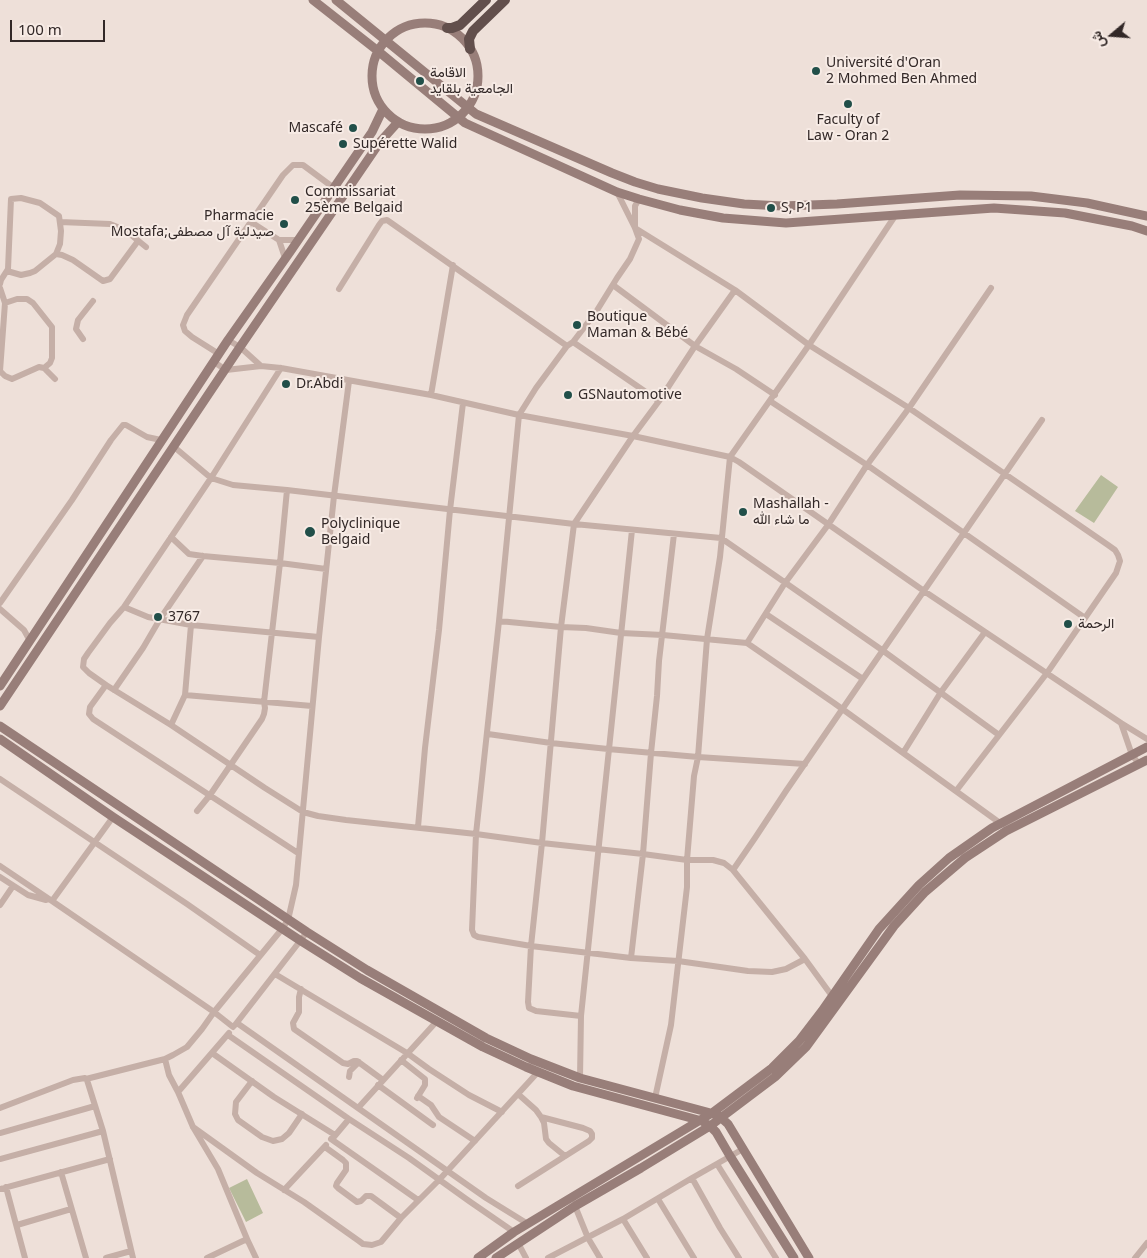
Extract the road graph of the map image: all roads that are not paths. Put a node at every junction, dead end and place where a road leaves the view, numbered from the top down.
1 (313, 0) edge
2 (336, 0) edge
3 (486, 0) edge
4 (505, 0) edge
5 (447, 28) junction
6 (385, 40) junction
7 (470, 49) junction
8 (378, 51) junction
9 (467, 107) junction
10 (383, 109) junction
11 (458, 118) junction
12 (398, 122) junction
13 (334, 188) junction
14 (617, 192) junction
15 (639, 200) junction
16 (895, 216) junction
17 (1147, 216) edge
18 (60, 222) junction
19 (251, 222) junction
20 (635, 228) junction
21 (1147, 230) edge
22 (278, 240) junction
23 (298, 240) junction
24 (138, 241) junction
25 (146, 247) dead end
26 (56, 254) junction
27 (286, 258) junction
28 (453, 266) junction
29 (7, 270) junction
30 (0, 284) edge
31 (613, 285) junction
32 (0, 288) edge
33 (991, 288) dead end
34 (339, 289) dead end
35 (735, 290) junction
36 (93, 301) dead end
37 (5, 303) junction
38 (83, 339) dead end
39 (228, 340) junction
40 (570, 344) junction
41 (809, 345) junction
42 (695, 346) junction
43 (240, 347) junction
44 (216, 358) junction
45 (261, 366) junction
46 (44, 368) junction
47 (281, 368) junction
48 (226, 370) junction
49 (55, 379) dead end
50 (349, 381) junction
51 (431, 395) junction
52 (772, 398) junction
53 (659, 401) junction
54 (463, 403) junction
55 (909, 408) junction
56 (519, 415) junction
57 (1042, 420) dead end
58 (633, 436) junction
59 (147, 437) junction
60 (161, 440) junction
61 (174, 446) junction
62 (156, 449) junction
63 (730, 457) junction
64 (867, 465) junction
65 (1004, 473) junction
66 (211, 478) junction
67 (287, 490) junction
68 (334, 496) junction
69 (450, 510) junction
70 (508, 516) junction
71 (574, 524) junction
72 (828, 525) junction
73 (632, 530) junction
74 (674, 534) junction
75 (963, 534) junction
76 (171, 537) junction
77 (721, 538) junction
78 (203, 556) junction
79 (280, 563) junction
80 (326, 569) junction
81 (786, 583) junction
82 (924, 591) junction
83 (0, 603) edge
84 (124, 607) junction
85 (0, 609) edge
86 (766, 614) junction
87 (1085, 618) junction
88 (160, 620) junction
89 (499, 620) junction
90 (191, 625) junction
91 (561, 627) junction
92 (24, 630) junction
93 (37, 630) junction
94 (271, 632) junction
95 (985, 632) junction
96 (621, 633) junction
97 (663, 634) junction
98 (319, 636) junction
99 (707, 639) junction
100 (30, 641) junction
101 (747, 643) junction
102 (882, 650) junction
103 (1047, 673) junction
104 (862, 678) junction
105 (106, 685) junction
106 (0, 686) edge
107 (114, 690) junction
108 (941, 692) junction
109 (185, 695) junction
110 (264, 702) junction
111 (0, 706) edge
112 (312, 706) junction
113 (842, 709) junction
114 (1121, 723) junction
115 (171, 725) junction
116 (0, 726) edge
117 (488, 734) junction
118 (999, 735) junction
119 (1147, 739) edge
120 (0, 740) edge
121 (551, 743) junction
122 (1147, 748) edge
123 (608, 749) junction
124 (903, 752) junction
125 (651, 753) junction
126 (1132, 755) junction
127 (698, 757) junction
128 (1143, 762) edge
129 (805, 764) junction
130 (230, 765) junction
131 (0, 779) edge
132 (956, 791) junction
133 (210, 795) junction
134 (197, 811) dead end
135 (303, 812) junction
136 (113, 817) junction
137 (1000, 823) junction
138 (418, 827) junction
139 (476, 834) junction
140 (94, 842) junction
141 (542, 843) junction
142 (598, 849) junction
143 (298, 853) junction
144 (643, 854) junction
145 (687, 860) junction
146 (0, 866) edge
147 (733, 870) junction
148 (0, 877) edge
149 (14, 886) junction
150 (52, 901) junction
151 (0, 905) edge
152 (288, 920) junction
153 (282, 929) junction
154 (307, 932) junction
155 (301, 941) junction
156 (531, 946) junction
157 (588, 952) junction
158 (260, 955) junction
159 (631, 958) junction
160 (805, 959) junction
161 (678, 961) junction
162 (275, 974) junction
163 (301, 989) junction
164 (832, 996) junction
165 (214, 1012) junction
166 (581, 1016) junction
167 (437, 1021) junction
168 (235, 1025) junction
169 (228, 1035) junction
170 (212, 1053) junction
171 (406, 1053) junction
172 (165, 1059) junction
173 (401, 1060) junction
174 (359, 1062) junction
175 (538, 1072) junction
176 (349, 1077) dead end
177 (580, 1078) junction
178 (86, 1079) junction
179 (383, 1080) junction
180 (252, 1081) junction
181 (378, 1086) junction
182 (178, 1092) junction
183 (518, 1094) junction
184 (655, 1098) junction
185 (0, 1099) edge
186 (7, 1105) junction
187 (95, 1106) junction
188 (0, 1108) edge
189 (358, 1108) junction
190 (502, 1112) junction
191 (712, 1113) junction
192 (302, 1114) junction
193 (541, 1117) junction
194 (722, 1117) junction
195 (349, 1118) junction
196 (699, 1120) junction
197 (433, 1125) dead end
198 (710, 1126) junction
199 (193, 1127) junction
200 (103, 1131) junction
201 (0, 1133) edge
202 (333, 1137) junction
203 (475, 1141) junction
204 (325, 1146) junction
205 (743, 1149) junction
206 (565, 1156) junction
207 (730, 1156) junction
208 (0, 1159) edge
209 (110, 1159) junction
210 (717, 1164) junction
211 (447, 1170) junction
212 (60, 1172) junction
213 (692, 1178) junction
214 (439, 1180) junction
215 (518, 1186) dead end
216 (3, 1188) edge
217 (284, 1190) junction
218 (658, 1199) junction
219 (418, 1200) junction
220 (576, 1206) junction
221 (71, 1209) junction
222 (401, 1218) junction
223 (623, 1219) junction
224 (528, 1224) junction
225 (17, 1225) junction
226 (514, 1232) junction
227 (588, 1238) junction
228 (248, 1239) junction
229 (518, 1243) junction
230 (1147, 1243) edge
231 (131, 1251) junction
232 (25, 1258) edge
233 (86, 1258) edge
234 (106, 1258) edge
235 (133, 1258) edge
236 (207, 1258) edge
237 (256, 1258) edge
238 (478, 1258) edge
239 (496, 1258) edge
240 (526, 1258) edge
241 (548, 1258) edge
242 (600, 1258) edge
243 (647, 1258) edge
244 (694, 1258) edge
245 (739, 1258) edge
246 (776, 1258) edge
247 (794, 1258) edge
248 (809, 1258) edge
249 (1135, 1258) edge

1 - 8 main road
2 - 6 main road
3 - 5 highway
4 - 7 highway
5 - 6 main road
5 - 7 main road
6 - 8 main road
6 - 9 main road
7 - 9 main road
8 - 10 main road
8 - 11 main road
9 - 11 main road
9 - 17 main road
10 - 12 main road
10 - 13 main road
11 - 12 main road
11 - 14 main road
12 - 43 main road
13 - 19 street
13 - 23 main road
14 - 15 main road
14 - 20 street
15 - 16 main road
15 - 20 street
16 - 21 main road
16 - 41 street
18 - 24 street
18 - 26 street
18 - 29 street
19 - 22 street
19 - 44 street
20 - 31 street
20 - 35 street
22 - 23 street
22 - 27 street
23 - 27 main road
24 - 25 street
24 - 26 street
26 - 29 street
27 - 39 main road
28 - 34 street
28 - 40 street
28 - 51 street
29 - 30 street
31 - 40 street
31 - 42 street
32 - 37 street
33 - 55 street
35 - 41 street
35 - 42 street
36 - 38 street
37 - 46 street
37 - 46 street
39 - 43 street
39 - 44 main road
40 - 53 street
40 - 56 street
41 - 52 street
41 - 55 street
42 - 52 street
42 - 53 street
43 - 45 street
43 - 48 main road
44 - 48 street
44 - 60 main road
45 - 47 street
45 - 48 street
46 - 49 street
47 - 50 street
47 - 66 street
48 - 61 main road
50 - 51 street
50 - 68 street
51 - 54 street
52 - 63 street
52 - 64 street
53 - 58 street
54 - 56 street
54 - 69 street
55 - 64 street
55 - 65 street
56 - 58 street
56 - 70 street
57 - 65 street
58 - 63 street
58 - 71 street
59 - 60 street
59 - 62 street
59 - 83 street
60 - 62 main road
61 - 66 street
61 - 111 main road
62 - 93 main road
63 - 72 street
63 - 77 street
64 - 72 street
64 - 75 street
65 - 75 street
65 - 87 street
66 - 67 street
66 - 76 street
67 - 68 street
67 - 79 street
68 - 69 street
68 - 80 street
69 - 70 street
69 - 138 street
70 - 71 street
70 - 89 street
71 - 73 street
71 - 91 street
72 - 81 street
72 - 82 street
73 - 74 street
73 - 96 street
74 - 77 street
74 - 97 street
75 - 82 street
75 - 87 street
76 - 78 street
76 - 84 street
77 - 81 street
77 - 99 street
78 - 79 street
78 - 88 street
79 - 80 street
79 - 94 street
80 - 98 street
81 - 86 street
81 - 102 street
82 - 95 street
82 - 102 street
84 - 88 street
84 - 105 street
85 - 92 street
86 - 101 street
86 - 104 street
87 - 103 street
88 - 90 street
88 - 107 street
89 - 91 street
89 - 117 street
90 - 94 street
90 - 109 street
91 - 96 street
91 - 121 street
92 - 93 street
92 - 100 street
93 - 100 main road
94 - 98 street
94 - 110 street
95 - 103 street
95 - 108 street
96 - 97 street
96 - 123 street
97 - 99 street
97 - 125 street
98 - 112 street
99 - 101 street
99 - 127 street
100 - 106 main road
101 - 113 street
102 - 104 street
102 - 108 street
103 - 114 street
103 - 118 street
104 - 113 street
105 - 107 street
105 - 133 street
107 - 115 street
108 - 118 street
108 - 124 street
109 - 110 street
109 - 115 street
110 - 112 street
110 - 130 street
112 - 135 street
113 - 124 street
113 - 129 street
114 - 119 street
114 - 126 street
115 - 130 street
116 - 152 main road
117 - 121 street
117 - 139 street
118 - 132 street
120 - 136 main road
121 - 123 street
121 - 141 street
122 - 126 main road
123 - 125 street
123 - 142 street
124 - 132 street
125 - 127 street
125 - 144 street
126 - 128 street
126 - 137 main road
127 - 129 street
127 - 145 street
128 - 194 main road
129 - 147 street
130 - 133 street
130 - 135 street
131 - 140 street
132 - 137 street
133 - 134 street
133 - 143 street
135 - 138 street
135 - 143 street
136 - 140 street
136 - 153 main road
137 - 164 main road
138 - 139 street
139 - 141 street
139 - 156 street
140 - 150 street
140 - 158 street
141 - 142 street
141 - 156 street
142 - 144 street
142 - 157 street
143 - 152 street
144 - 145 street
144 - 159 street
145 - 147 street
145 - 161 street
146 - 150 street
147 - 160 street
148 - 149 street
149 - 150 street
149 - 151 street
150 - 165 street
152 - 153 street
152 - 154 main road
153 - 155 main road
153 - 158 street
154 - 155 street
154 - 177 main road
155 - 162 street
155 - 167 main road
156 - 157 street
156 - 166 street
157 - 159 street
157 - 166 street
158 - 165 street
159 - 161 street
160 - 161 street
160 - 164 street
161 - 184 street
162 - 163 street
162 - 168 street
163 - 171 street
163 - 174 street
164 - 191 main road
165 - 168 street
165 - 172 street
166 - 177 street
167 - 171 street
167 - 175 main road
168 - 169 street
168 - 189 street
169 - 170 street
169 - 195 street
170 - 180 street
170 - 182 street
171 - 173 street
171 - 190 street
172 - 178 street
172 - 182 street
173 - 179 street
173 - 203 street
174 - 176 street
174 - 179 street
175 - 183 street
175 - 196 main road
177 - 184 main road
178 - 186 street
178 - 187 street
179 - 181 street
180 - 192 street
180 - 192 street
181 - 189 street
181 - 197 street
182 - 199 street
183 - 190 street
183 - 193 street
184 - 191 main road
185 - 186 street
186 - 188 street
187 - 200 street
187 - 201 street
189 - 211 street
190 - 203 street
191 - 194 main road
191 - 196 main road
192 - 202 street
193 - 206 street
193 - 206 street
194 - 198 main road
194 - 205 main road
195 - 202 street
195 - 214 street
196 - 198 main road
196 - 224 main road
198 - 207 main road
198 - 220 main road
199 - 217 street
199 - 228 street
200 - 208 street
200 - 209 street
202 - 204 street
202 - 219 street
203 - 211 street
204 - 217 street
204 - 222 street
205 - 207 street
205 - 248 main road
206 - 215 street
207 - 210 street
207 - 247 main road
209 - 212 street
209 - 231 street
210 - 213 street
210 - 246 street
211 - 214 street
211 - 224 street
212 - 216 street
212 - 221 street
213 - 218 street
213 - 245 street
214 - 219 street
214 - 226 street
216 - 225 street
217 - 222 street
218 - 223 street
218 - 244 street
219 - 222 street
220 - 227 street
220 - 229 main road
221 - 225 street
221 - 233 street
223 - 227 street
223 - 243 street
224 - 226 main road
225 - 232 street
226 - 238 main road
227 - 241 street
227 - 242 street
228 - 236 street
228 - 237 street
229 - 239 main road
229 - 240 street
230 - 249 street
231 - 234 street
231 - 235 street

